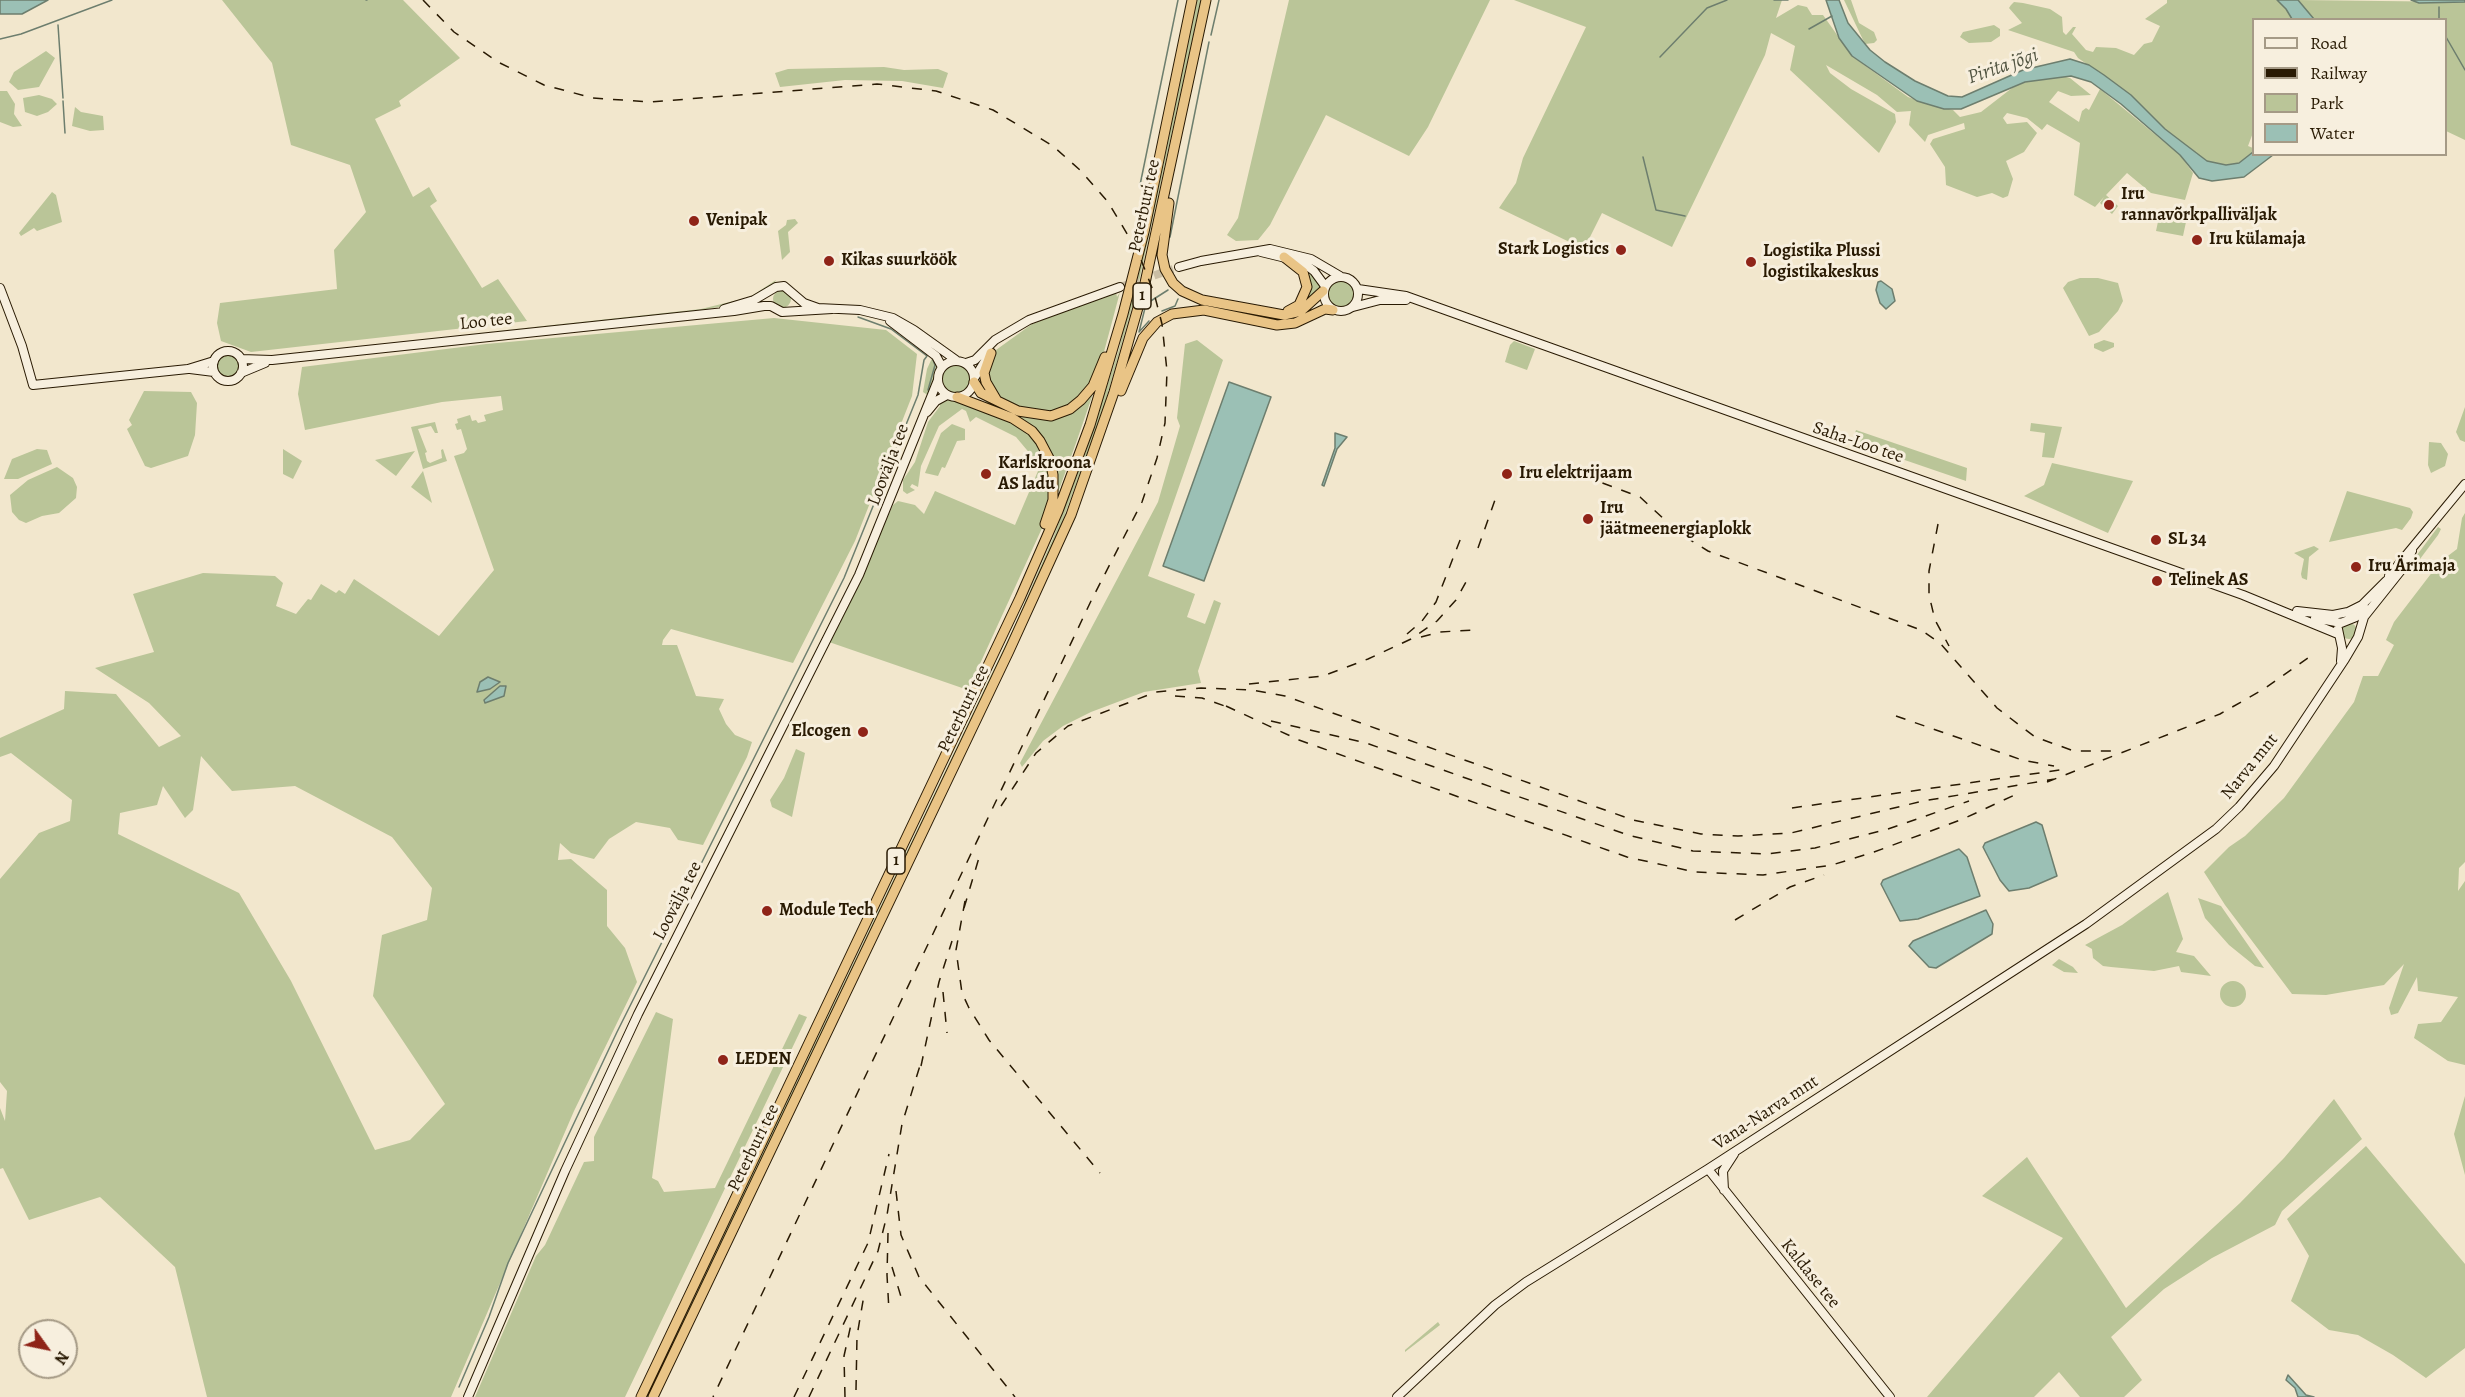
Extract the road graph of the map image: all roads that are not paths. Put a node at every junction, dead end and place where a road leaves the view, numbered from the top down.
1 (1192, 0) edge
2 (1206, 0) edge
3 (1171, 165) junction
4 (1257, 251) junction
5 (1284, 257) junction
6 (1179, 267) tunnel mouth
7 (1340, 276) junction
8 (1119, 286) tunnel mouth
9 (0, 288) edge
10 (1324, 288) junction
11 (1358, 289) junction
12 (772, 291) junction
13 (795, 296) junction
14 (1422, 303) junction
15 (771, 306) junction
16 (1353, 307) junction
17 (832, 309) junction
18 (1333, 310) junction
19 (785, 312) junction
20 (702, 314) junction
21 (1123, 314) junction
22 (1276, 315) junction
23 (883, 316) junction
24 (1006, 334) junction
25 (991, 352) junction
26 (241, 359) junction
27 (272, 360) junction
28 (956, 360) junction
29 (214, 362) junction
30 (966, 363) junction
31 (942, 367) junction
32 (188, 369) junction
33 (214, 372) junction
34 (241, 373) junction
35 (974, 379) junction
36 (938, 380) junction
37 (952, 396) junction
38 (997, 401) junction
39 (921, 421) junction
40 (1103, 425) junction
41 (2465, 484) edge
42 (2412, 551) junction
43 (2386, 580) junction
44 (1020, 598) junction
45 (2285, 610) junction
46 (2297, 611) junction
47 (2351, 621) junction
48 (2341, 623) junction
49 (2359, 628) junction
50 (2340, 637) junction
51 (2353, 641) junction
52 (2340, 665) junction
53 (2163, 869) joint
54 (1737, 1150) junction
55 (1708, 1169) junction
56 (1724, 1191) junction
57 (468, 1397) edge
58 (641, 1397) edge
59 (653, 1397) edge
60 (1397, 1397) edge
61 (1890, 1397) edge

1 - 21 highway, Peterburi tee / 1
2 - 3 highway, Peterburi tee / 1
3 - 22 highway
3 - 40 highway, Peterburi tee / 1
4 - 5 street
4 - 6 street
4 - 7 street
5 - 10 street
5 - 22 highway
7 - 10 street
7 - 11 street
8 - 24 street
9 - 32 street
10 - 18 street
10 - 22 highway
11 - 14 street, Saha-Loo tee
11 - 16 street
12 - 13 street, Loo tee
12 - 15 street
12 - 20 street, Loo tee
13 - 17 street, Loo tee
13 - 19 street
14 - 16 street, Saha-Loo tee
14 - 45 street, Saha-Loo tee
15 - 19 street, Loo tee
15 - 20 street, Loo tee
16 - 18 street
17 - 19 street, Loo tee
17 - 23 street, Loo tee
18 - 40 highway
20 - 27 street, Loo tee
21 - 38 highway
21 - 44 highway, Peterburi tee / 1
23 - 28 street, Loo tee
23 - 31 street, Loo tee
24 - 25 street
24 - 30 street
25 - 35 street
25 - 38 highway
26 - 27 street, Loo tee
26 - 29 street
26 - 34 street
27 - 34 street, Loo tee
28 - 30 street
28 - 31 street
29 - 32 street
29 - 33 street
30 - 35 street
31 - 36 street
32 - 33 street
33 - 34 street
35 - 37 street
35 - 38 highway
36 - 37 street
36 - 39 street, Loovälja tee
37 - 39 street, Loovälja tee
37 - 44 highway
39 - 57 street, Loovälja tee
40 - 59 highway, Peterburi tee / 1
41 - 42 street, Narva mnt
42 - 43 street, Narva mnt
42 - 49 street, Narva mnt
43 - 46 street
43 - 47 street, Narva mnt
44 - 58 highway, Peterburi tee / 1
45 - 46 street, Saha-Loo tee
45 - 50 street, Saha-Loo tee
46 - 48 street, Saha-Loo tee
47 - 48 street
47 - 49 street
48 - 50 street
49 - 51 street, Narva mnt
50 - 51 street
50 - 52 street
51 - 52 street, Narva mnt
52 - 53 street, Narva mnt
53 - 54 street, Vana-Narva mnt
54 - 55 street, Vana-Narva mnt
54 - 56 street
55 - 56 street, Kaldase tee
55 - 60 street, Vana-Narva mnt
56 - 61 street, Kaldase tee

